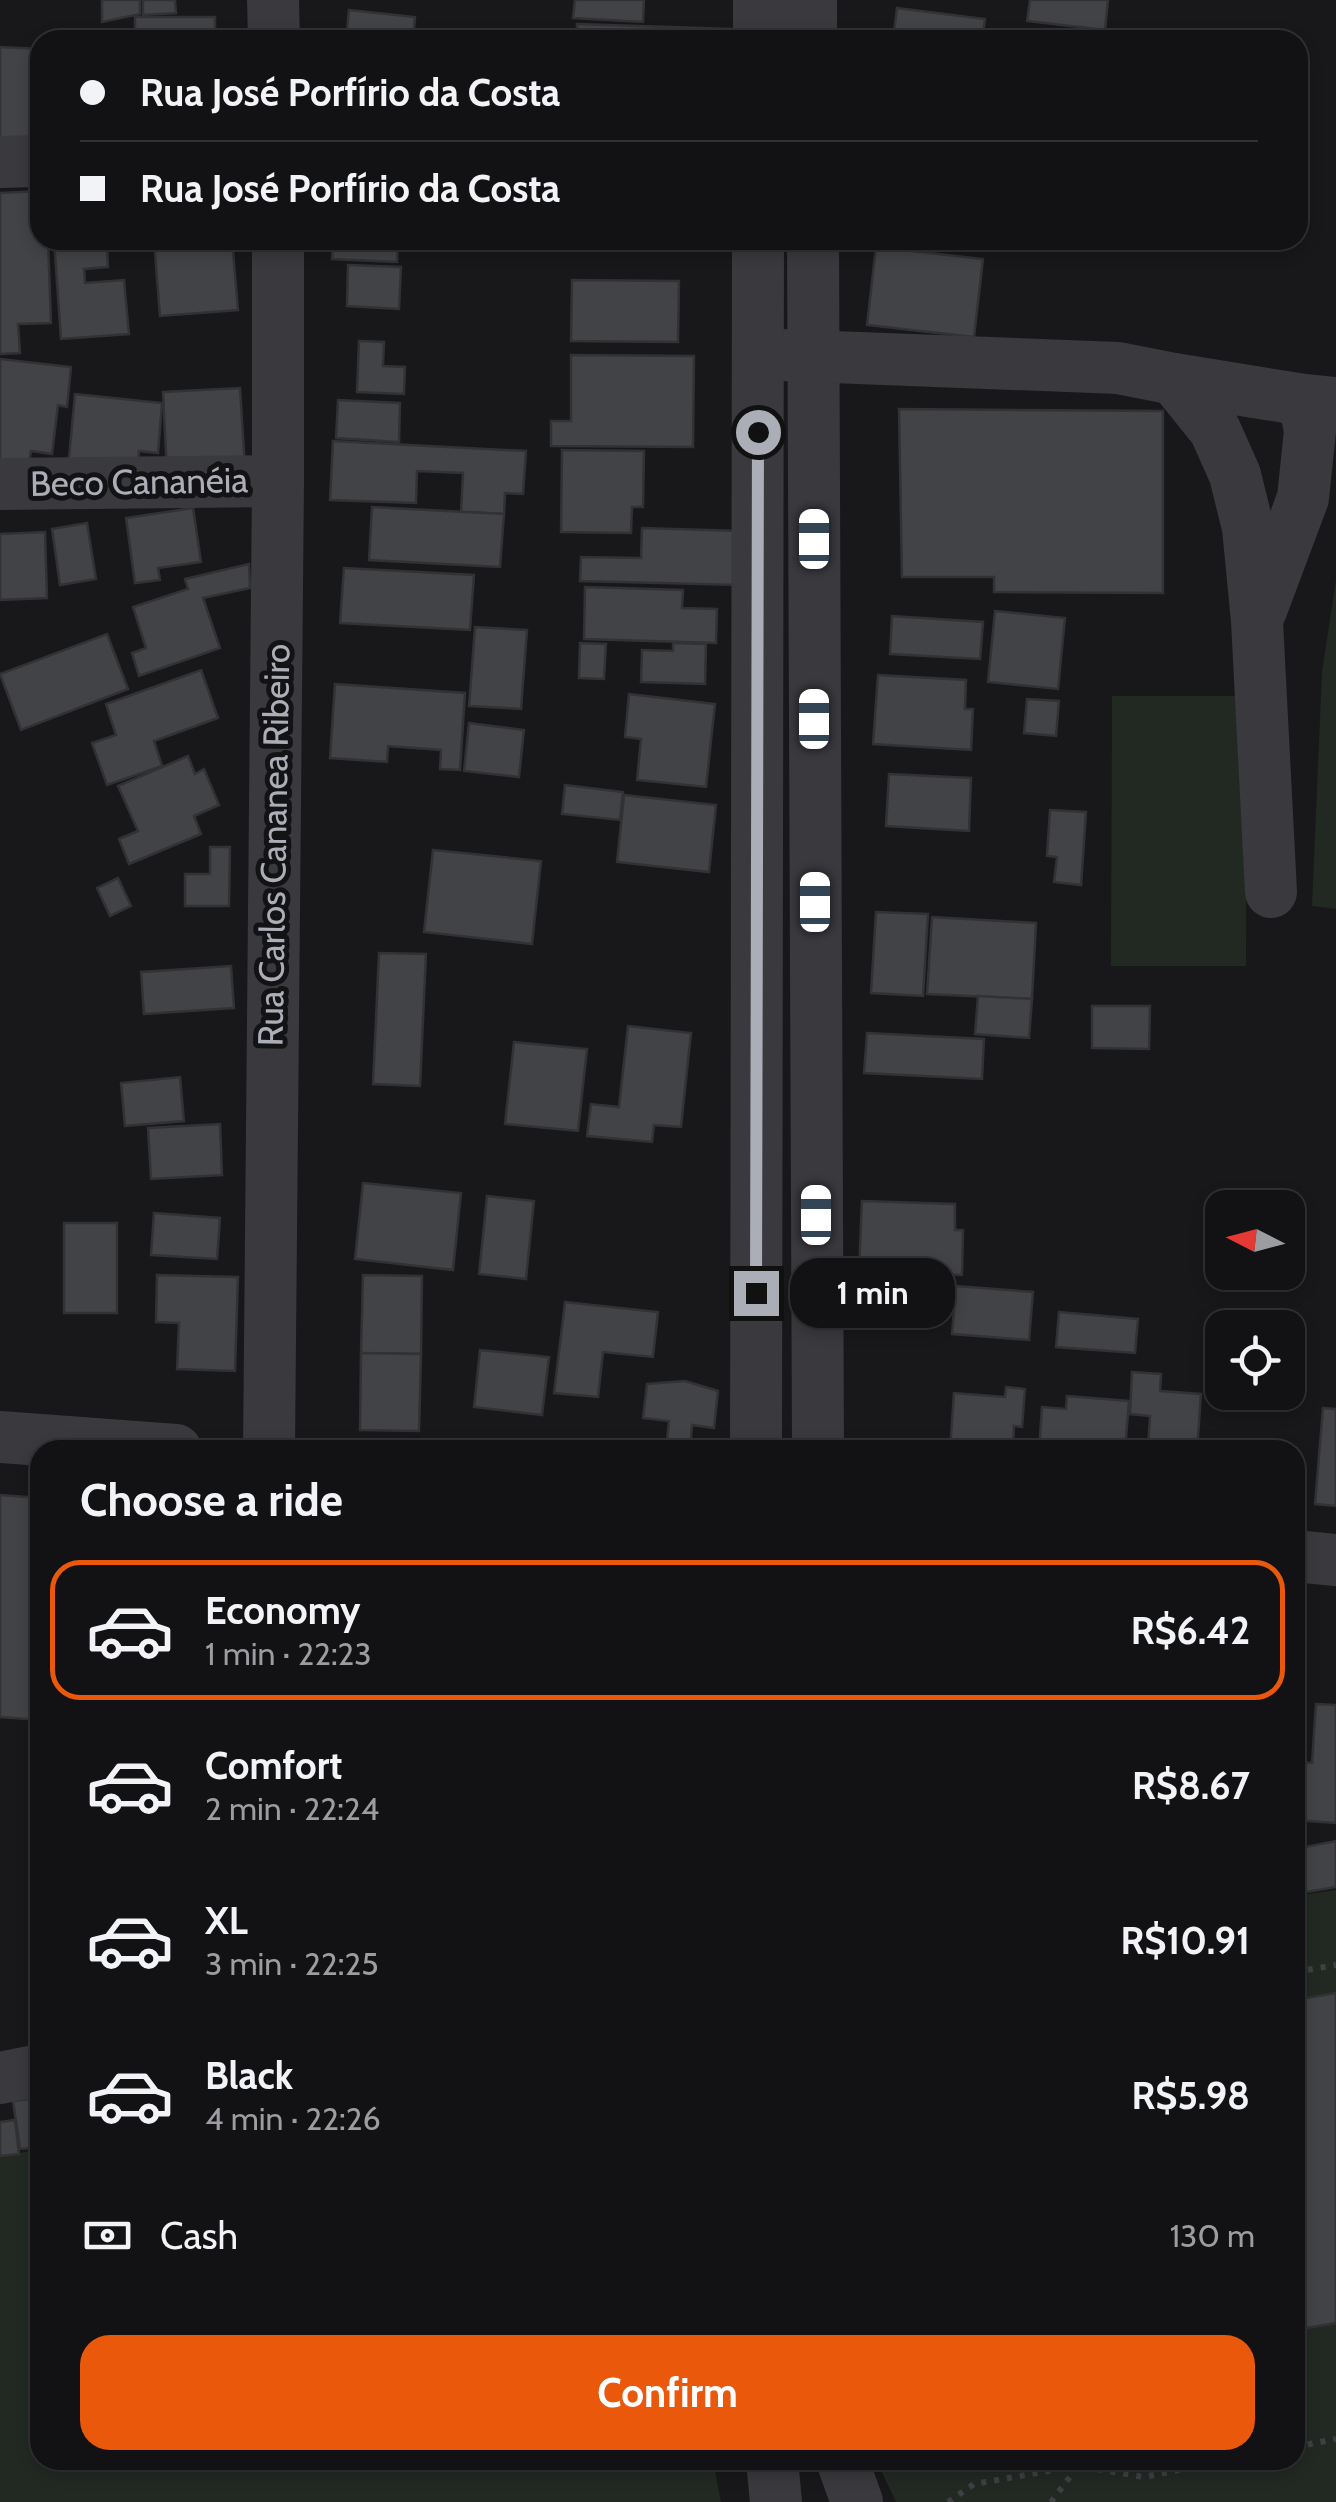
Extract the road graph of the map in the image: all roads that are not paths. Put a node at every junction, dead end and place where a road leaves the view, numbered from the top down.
1 (274, 0) edge
2 (759, 0) edge
3 (811, 0) edge
4 (274, 30) edge
5 (759, 30) edge
6 (812, 30) edge
7 (30, 161) edge
8 (0, 162) edge
9 (278, 250) edge
10 (758, 250) edge
11 (813, 250) edge
12 (758, 354) junction
13 (813, 357) junction
14 (1174, 378) junction
15 (1320, 401) edge
16 (278, 480) junction
17 (0, 484) edge
18 (1257, 621) junction
19 (758, 861) junction
20 (815, 863) junction
21 (1272, 892) dead end
22 (0, 1438) edge
23 (30, 1440) edge
24 (268, 1440) edge
25 (756, 1440) edge
26 (818, 1440) edge
27 (1305, 1557) edge
28 (1336, 1560) edge
29 (30, 2072) edge
30 (0, 2078) edge
31 (773, 2470) edge
32 (845, 2470) edge
33 (776, 2502) edge
34 (856, 2502) edge

1 - 4 street
2 - 5 street
3 - 6 street
7 - 8 street
9 - 16 street, Rua Carlos Cananea Ribeiro
10 - 12 street
11 - 13 street
12 - 13 street
12 - 19 street
13 - 14 street
13 - 20 street
14 - 15 street
14 - 18 street
15 - 18 street
16 - 17 street, Beco Cananéia
16 - 24 street, Rua Carlos Cananea Ribeiro
18 - 21 street
19 - 20 street
19 - 25 street
20 - 26 street
22 - 23 street
27 - 28 street
29 - 30 street
31 - 33 street
32 - 34 street

